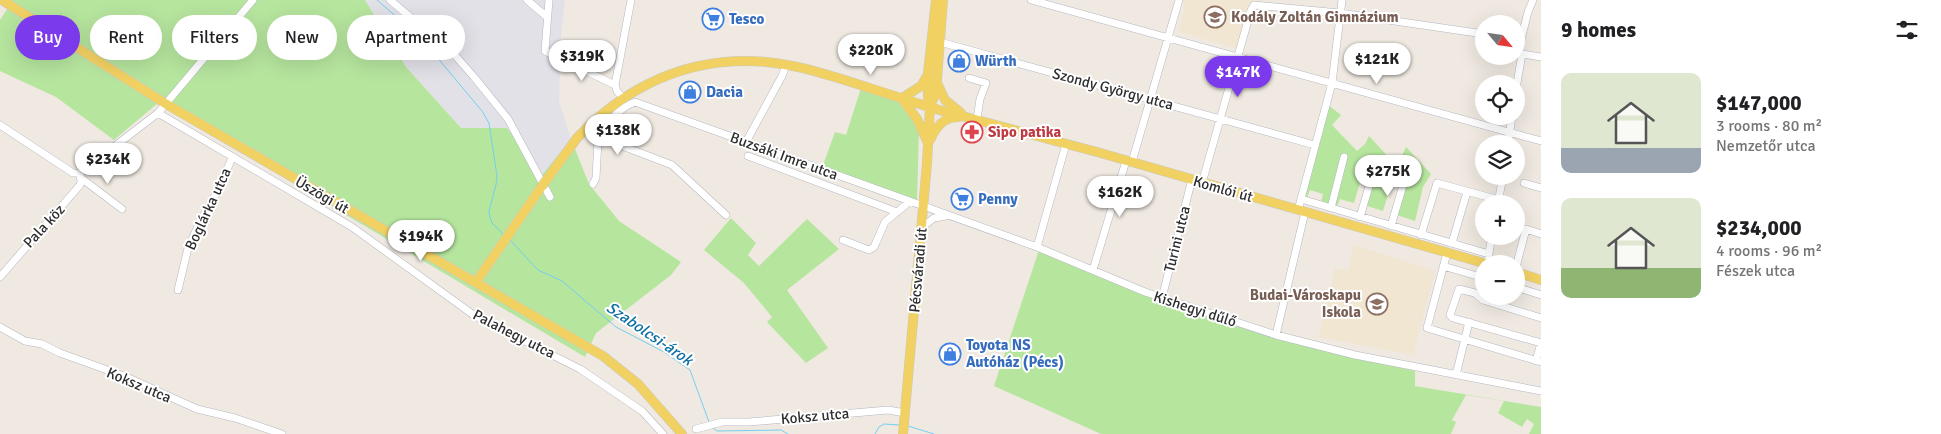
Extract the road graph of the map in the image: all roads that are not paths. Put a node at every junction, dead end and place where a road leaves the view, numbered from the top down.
1 (2, 0) edge
2 (253, 0) edge
3 (390, 0) edge
4 (527, 0) edge
5 (549, 0) edge
6 (631, 0) edge
7 (936, 0) edge
8 (942, 0) edge
9 (1031, 0) edge
10 (1179, 0) edge
11 (1342, 0) edge
12 (1532, 0) edge
13 (1340, 13) junction
14 (547, 17) junction
15 (1525, 25) edge
16 (1475, 33) edge
17 (1168, 38) junction
18 (940, 42) junction
19 (1525, 53) edge
20 (1541, 57) edge
21 (1239, 58) junction
22 (786, 65) junction
23 (933, 74) junction
24 (969, 78) dead end
25 (1332, 83) junction
26 (615, 86) junction
27 (623, 98) junction
28 (902, 98) junction
29 (1150, 99) junction
30 (166, 104) junction
31 (930, 106) junction
32 (158, 113) junction
33 (968, 117) junction
34 (977, 119) junction
35 (1220, 119) junction
36 (0, 125) edge
37 (1510, 125) edge
38 (1509, 132) junction
39 (1509, 135) edge
40 (598, 140) junction
41 (1541, 141) edge
42 (746, 142) junction
43 (1066, 144) junction
44 (928, 145) junction
45 (1315, 145) junction
46 (748, 156) dead end
47 (1344, 157) dead end
48 (232, 158) junction
49 (1129, 162) junction
50 (1375, 166) dead end
51 (1406, 175) dead end
52 (80, 176) junction
53 (1192, 179) junction
54 (1202, 183) junction
55 (1525, 183) edge
56 (593, 184) dead end
57 (1541, 188) edge
58 (1467, 192) junction
59 (1477, 195) edge
60 (550, 198) dead end
61 (1301, 199) junction
62 (910, 202) junction
63 (924, 208) junction
64 (1331, 208) junction
65 (122, 209) dead end
66 (1302, 211) junction
67 (897, 212) junction
68 (726, 215) dead end
69 (946, 216) junction
70 (1360, 218) junction
71 (1391, 226) junction
72 (922, 227) junction
73 (1541, 234) edge
74 (1421, 235) junction
75 (843, 240) dead end
76 (1452, 243) junction
77 (1490, 245) edge
78 (1038, 247) junction
79 (1447, 253) junction
80 (1489, 254) joint
81 (1519, 255) edge
82 (1475, 261) edge
83 (1443, 266) junction
84 (1093, 270) junction
85 (1475, 275) edge
86 (1525, 275) edge
87 (0, 278) edge
88 (1541, 280) edge
89 (476, 282) junction
90 (178, 290) dead end
91 (1525, 290) edge
92 (1475, 294) edge
93 (1541, 295) edge
94 (1162, 298) junction
95 (1508, 305) edge
96 (1541, 318) edge
97 (1469, 322) junction
98 (0, 327) edge
99 (1276, 335) junction
100 (1464, 340) junction
101 (1541, 343) edge
102 (1538, 361) edge
103 (1456, 375) junction
104 (1541, 391) edge
105 (905, 413) junction
106 (903, 428) edge
107 (696, 429) dead end
108 (681, 433) edge
109 (282, 434) edge
110 (663, 434) edge

1 - 30 main road, Üszögi út
2 - 30 street
3 - 60 street
4 - 14 street
5 - 14 street
6 - 26 street
7 - 23 main road
8 - 18 main road
9 - 17 street
10 - 17 street
11 - 13 street
12 - 15 street
13 - 16 street
13 - 21 street
13 - 25 street
14 - 26 street
17 - 21 street
17 - 29 street
18 - 23 main road
18 - 29 street, Szondy György utca
19 - 20 street
21 - 25 street
21 - 35 street
22 - 27 main road, Komlói út
22 - 28 main road, Komlói út
22 - 42 street
23 - 28 main road
23 - 31 main road, Pécsváradi út
23 - 33 main road
24 - 34 street
25 - 38 street
25 - 45 street
26 - 27 street
27 - 89 main road, Komlói út, bridge
28 - 31 main road, Komlói út
28 - 44 main road
29 - 35 street, Szondy György utca
29 - 49 street
30 - 32 street
30 - 89 main road, Üszögi út
31 - 33 main road, Komlói út
31 - 44 main road, Pécsváradi út
32 - 48 street, Palahegy utca
32 - 52 street
33 - 34 main road, Komlói út
33 - 44 main road
34 - 43 main road, Komlói út
35 - 45 street, Szondy György utca
35 - 54 street
36 - 52 street
37 - 38 street
38 - 39 street
38 - 41 street
40 - 42 street, Buzsáki Imre utca
40 - 56 street
40 - 68 street
42 - 62 street, Buzsáki Imre utca
43 - 49 main road, Komlói út
43 - 78 street
44 - 63 main road, Pécsváradi út
45 - 61 street
46 - 67 street
47 - 64 street
48 - 90 street, Boglárka utca
48 - 110 street, Palahegy utca
49 - 53 main road, Komlói út
49 - 84 street
50 - 70 street
51 - 71 street
52 - 65 street
52 - 87 street, Pala köz
53 - 54 main road, Komlói út
53 - 94 street, Turini utca
54 - 66 main road, Komlói út
55 - 57 street
58 - 59 street
58 - 74 street
58 - 76 street
61 - 64 street
61 - 66 street
62 - 63 street, Buzsáki Imre utca
62 - 67 street
63 - 69 street, Kishegyi dűlő
63 - 72 main road, Pécsváradi út
64 - 70 street
66 - 79 main road, Komlói út
66 - 99 street
67 - 75 street
69 - 72 street
69 - 78 street, Kishegyi dűlő
70 - 71 street
71 - 74 street
72 - 105 main road, Pécsváradi út
73 - 81 street
74 - 76 street
76 - 80 street
77 - 80 street
78 - 84 street, Kishegyi dűlő
79 - 82 main road, Komlói út
79 - 83 street
83 - 85 street
83 - 100 street
84 - 94 street, Kishegyi dűlő
86 - 88 main road
89 - 108 main road, Üszögi út
91 - 93 street
92 - 97 street
94 - 99 street, Kishegyi dűlő
95 - 96 street
97 - 100 street
97 - 101 street
98 - 109 street, Koksz utca
99 - 103 street, Kishegyi dűlő
100 - 102 street
100 - 103 street
101 - 102 street
103 - 104 street, Kishegyi dűlő
105 - 106 main road, Pécsváradi út
105 - 107 street, Koksz utca

